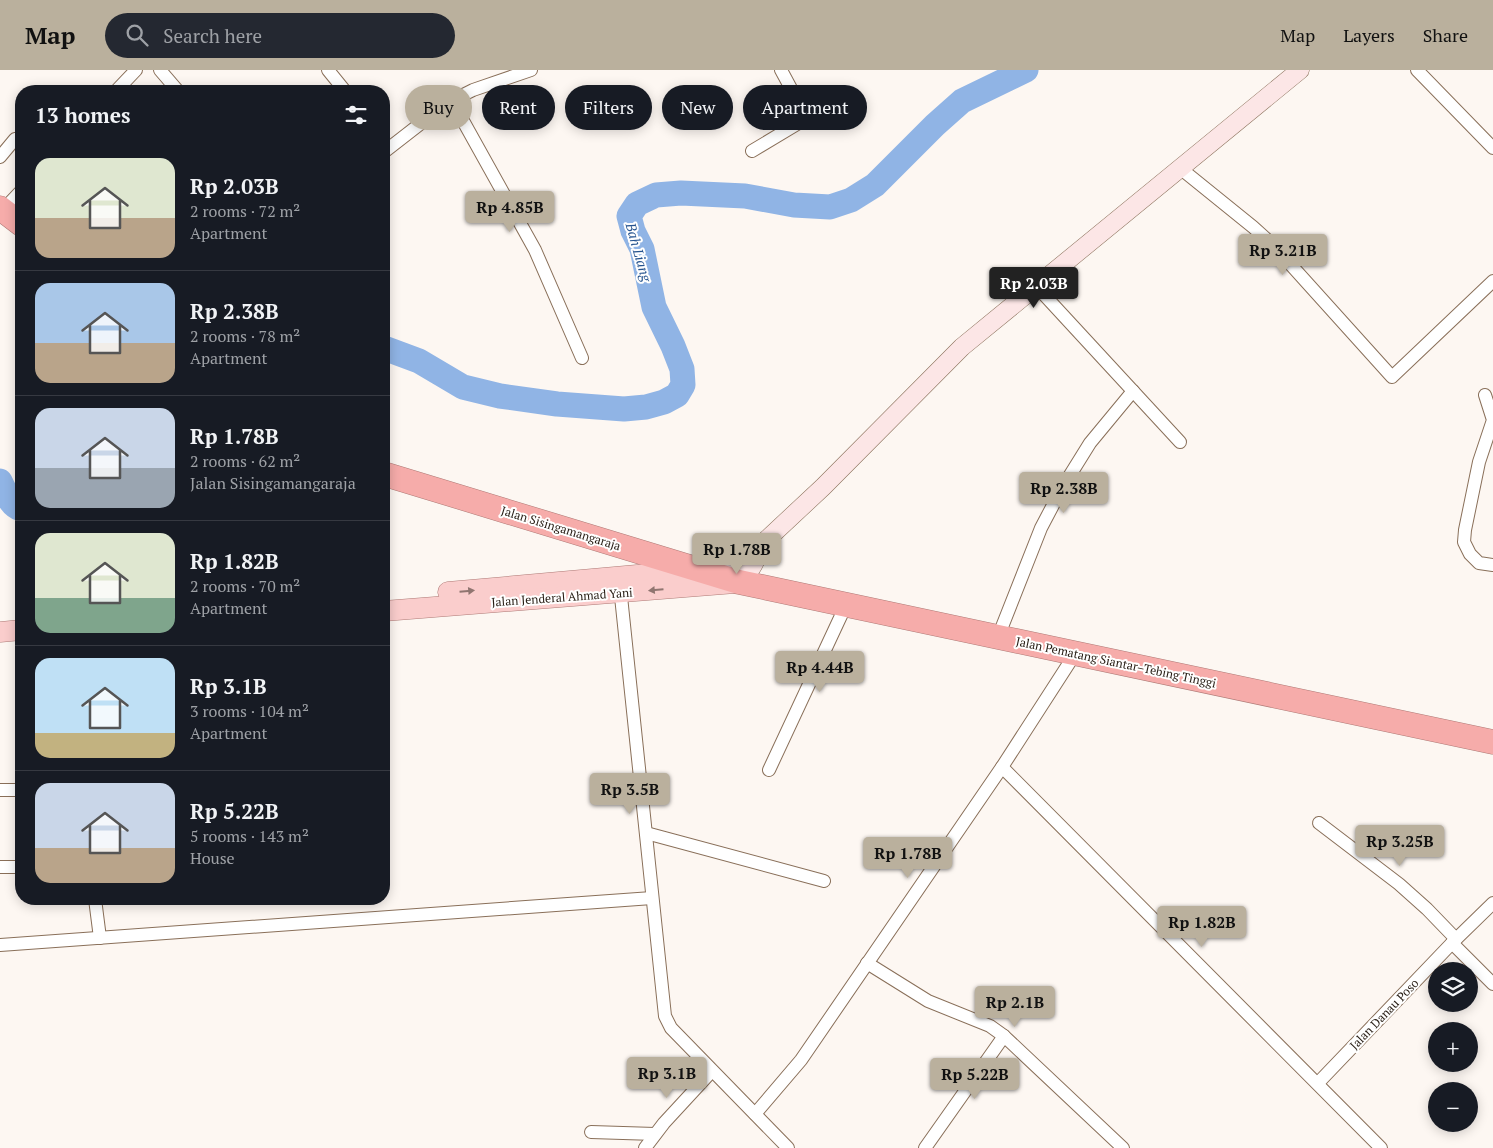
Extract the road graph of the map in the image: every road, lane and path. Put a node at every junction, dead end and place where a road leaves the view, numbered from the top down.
1 (136, 70) edge
2 (160, 70) edge
3 (328, 70) edge
4 (531, 70) edge
5 (781, 70) edge
6 (1300, 70) edge
7 (1417, 70) edge
8 (122, 85) edge
9 (173, 85) edge
10 (340, 85) edge
11 (472, 90) edge
12 (409, 130) edge
13 (468, 130) edge
14 (15, 139) dead end
15 (390, 143) edge
16 (1493, 148) edge
17 (752, 151) dead end
18 (0, 156) edge
19 (1180, 168) junction
20 (15, 202) edge
21 (8, 214) edge
22 (1493, 282) edge
23 (1036, 286) junction
24 (582, 358) dead end
25 (1133, 391) junction
26 (1485, 395) dead end
27 (1180, 442) dead end
28 (390, 476) edge
29 (762, 544) junction
30 (1493, 565) edge
31 (698, 570) junction
32 (739, 582) junction
33 (619, 585) junction
34 (390, 598) edge
35 (846, 605) junction
36 (390, 610) edge
37 (15, 631) edge
38 (0, 632) edge
39 (15, 637) edge
40 (998, 637) junction
41 (0, 638) edge
42 (1075, 654) junction
43 (1493, 742) edge
44 (1002, 767) junction
45 (769, 770) dead end
46 (0, 790) edge
47 (15, 790) edge
48 (1319, 823) dead end
49 (646, 833) junction
50 (0, 867) edge
51 (15, 867) edge
52 (824, 880) dead end
53 (652, 898) junction
54 (1493, 903) edge
55 (96, 905) edge
56 (100, 938) junction
57 (1454, 941) junction
58 (0, 945) edge
59 (867, 963) junction
60 (1493, 984) edge
61 (1004, 1036) junction
62 (712, 1070) junction
63 (1318, 1083) junction
64 (755, 1114) junction
65 (591, 1132) dead end
66 (655, 1134) junction
67 (645, 1148) edge
68 (788, 1148) edge
69 (925, 1148) edge
70 (1123, 1148) edge
71 (1381, 1148) edge

1 - 8 street
2 - 9 street
3 - 10 street
4 - 11 street
5 - 17 street
6 - 19 street
7 - 16 street
12 - 15 street
13 - 24 street
14 - 18 street
19 - 22 street
19 - 23 street
20 - 21 street
23 - 25 street
23 - 29 street
25 - 27 street
25 - 40 street
26 - 30 street
28 - 31 highway, Jalan Sisingamangaraja
29 - 31 street
29 - 32 street
31 - 32 highway, Jalan Sisingamangaraja
31 - 33 main road, Jalan Jenderal Ahmad Yani
32 -> 33 main road, Jalan Jenderal Ahmad Yani
32 - 35 highway, Jalan Pematang Siantar–Tebing Tinggi
34 -> 33 main road, Jalan Jenderal Ahmad Yani
33 - 36 main road, Jalan Jenderal Ahmad Yani
33 - 49 street
35 - 40 highway, Jalan Pematang Siantar–Tebing Tinggi
35 - 45 street
37 - 38 main road
39 - 41 main road
40 - 42 highway, Jalan Pematang Siantar–Tebing Tinggi
42 - 43 highway, Jalan Pematang Siantar–Tebing Tinggi
42 - 44 street
44 - 59 street
44 - 63 street
46 - 47 street
48 - 57 street
49 - 52 street
49 - 53 street
50 - 51 street
53 - 56 street
53 - 62 street
54 - 57 street, Jalan Danau Poso
55 - 56 street
56 - 58 street
57 - 60 street
57 - 63 street, Jalan Danau Poso
59 - 61 street
59 - 64 street
61 - 69 street
61 - 70 street
62 - 64 street
62 - 66 street
63 - 71 street
64 - 68 street
65 - 66 street
66 - 67 street

